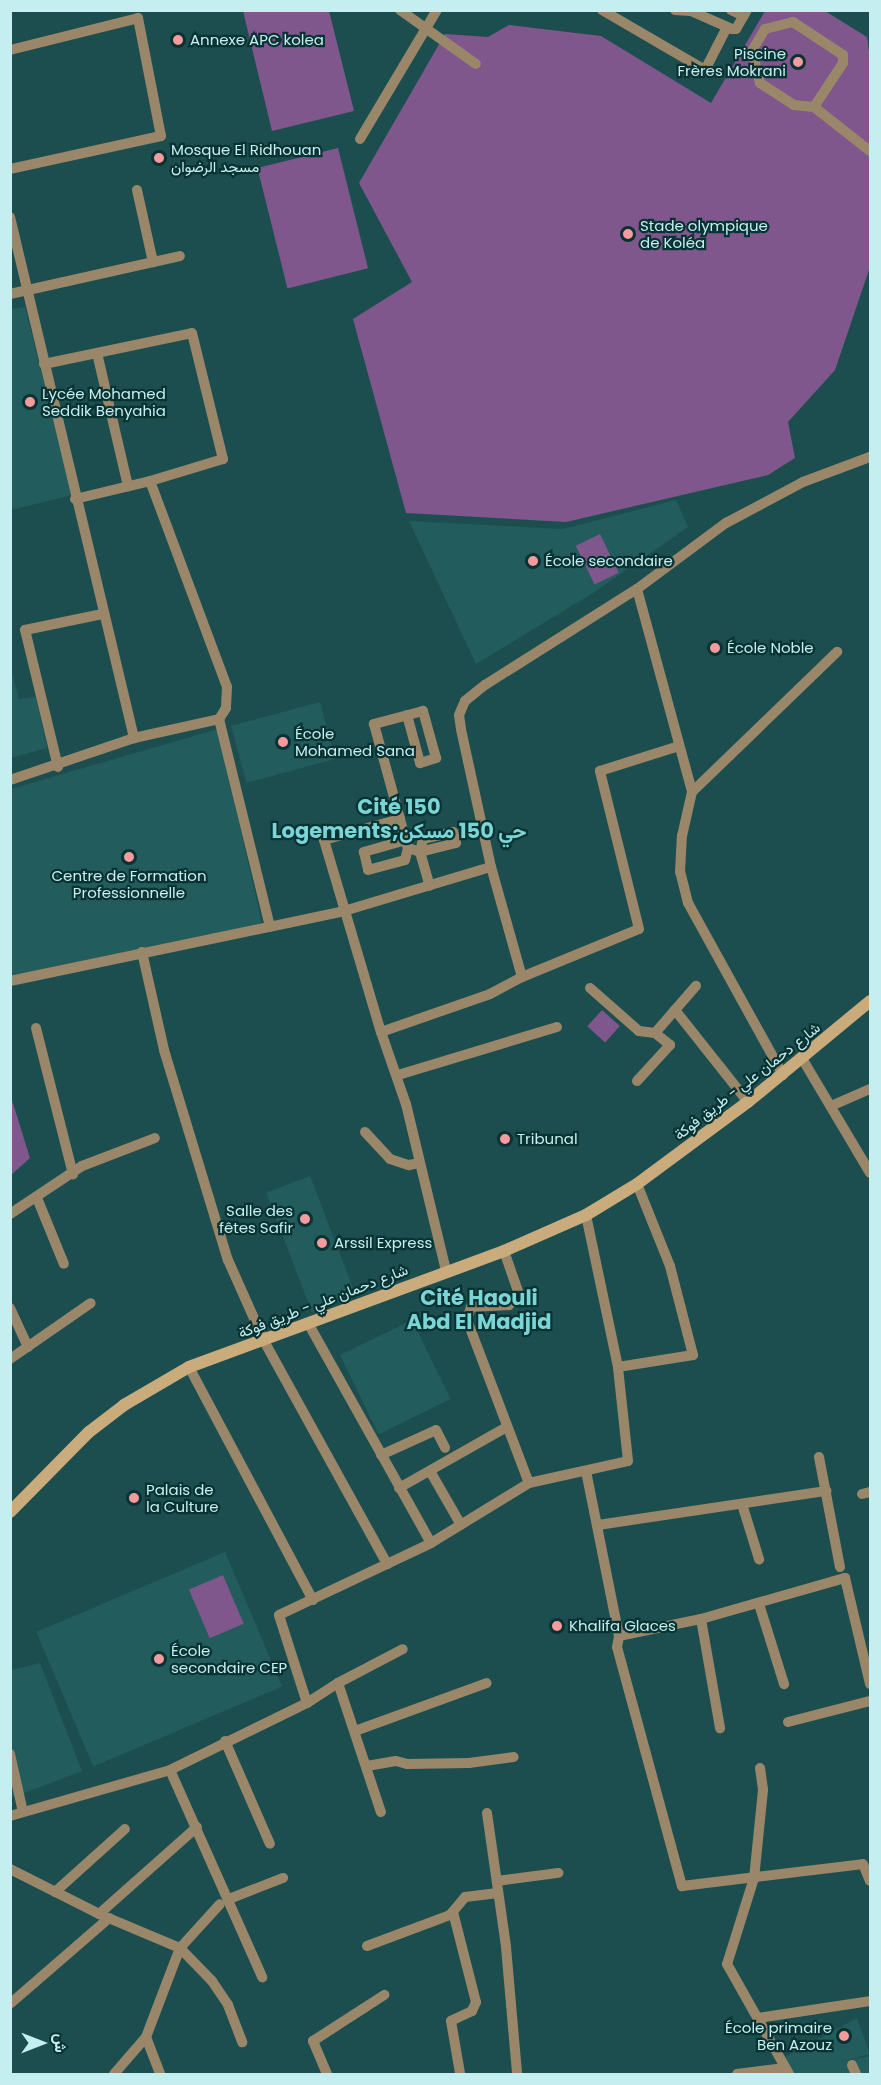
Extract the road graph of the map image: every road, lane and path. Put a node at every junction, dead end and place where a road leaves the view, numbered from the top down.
1 (400, 10) edge
2 (437, 10) edge
3 (602, 10) edge
4 (675, 10) edge
5 (731, 10) edge
6 (138, 14) edge
7 (746, 14) edge
8 (427, 27) junction
9 (727, 27) junction
10 (10, 50) edge
11 (476, 64) dead end
12 (814, 107) junction
13 (360, 139) dead end
14 (870, 151) edge
15 (10, 169) edge
16 (137, 190) dead end
17 (10, 217) edge
18 (180, 256) dead end
19 (153, 262) junction
20 (27, 290) junction
21 (10, 294) edge
22 (97, 353) junction
23 (44, 364) junction
24 (870, 457) edge
25 (150, 481) junction
26 (128, 486) junction
27 (75, 500) junction
28 (637, 589) junction
29 (102, 614) junction
30 (837, 652) dead end
31 (407, 715) junction
32 (219, 719) junction
33 (134, 738) junction
34 (679, 746) junction
35 (58, 767) junction
36 (10, 780) edge
37 (692, 792) junction
38 (400, 819) junction
39 (491, 867) junction
40 (430, 886) junction
41 (344, 911) junction
42 (270, 927) junction
43 (142, 952) junction
44 (522, 977) junction
45 (10, 981) edge
46 (696, 986) dead end
47 (590, 988) dead end
48 (870, 1001) edge
49 (675, 1010) junction
50 (557, 1027) dead end
51 (36, 1028) dead end
52 (381, 1032) junction
53 (655, 1033) junction
54 (803, 1060) junction
55 (398, 1075) junction
56 (783, 1075) junction
57 (636, 1081) dead end
58 (870, 1089) edge
59 (748, 1102) junction
60 (831, 1106) junction
61 (365, 1132) dead end
62 (155, 1138) dead end
63 (419, 1163) junction
64 (870, 1173) edge
65 (73, 1174) junction
66 (637, 1184) junction
67 (37, 1198) junction
68 (10, 1214) edge
69 (586, 1215) junction
70 (504, 1251) junction
71 (64, 1264) dead end
72 (446, 1270) junction
73 (91, 1303) dead end
74 (10, 1308) edge
75 (308, 1323) junction
76 (264, 1341) junction
77 (28, 1347) junction
78 (10, 1359) edge
79 (189, 1367) junction
80 (618, 1367) junction
81 (507, 1427) junction
82 (446, 1448) dead end
83 (381, 1455) junction
84 (819, 1457) dead end
85 (430, 1471) junction
86 (586, 1471) junction
87 (529, 1483) junction
88 (399, 1488) junction
89 (826, 1491) junction
90 (742, 1503) junction
91 (10, 1512) edge
92 (461, 1525) junction
93 (598, 1525) junction
94 (431, 1543) junction
95 (759, 1559) dead end
96 (387, 1564) junction
97 (840, 1567) dead end
98 (312, 1600) junction
99 (759, 1604) junction
100 (701, 1620) junction
101 (619, 1636) junction
102 (403, 1649) dead end
103 (866, 1653) edge
104 (338, 1683) junction
105 (487, 1683) dead end
106 (870, 1683) edge
107 (783, 1684) dead end
108 (870, 1701) edge
109 (307, 1703) junction
110 (788, 1722) dead end
111 (720, 1728) dead end
112 (355, 1731) junction
113 (225, 1741) junction
114 (10, 1754) edge
115 (514, 1757) dead end
116 (367, 1766) junction
117 (760, 1768) dead end
118 (170, 1770) junction
119 (23, 1812) junction
120 (381, 1812) dead end
121 (487, 1813) dead end
122 (10, 1816) edge
123 (197, 1827) junction
124 (125, 1829) dead end
125 (270, 1845) dead end
126 (867, 1863) edge
127 (10, 1869) edge
128 (558, 1873) dead end
129 (282, 1878) dead end
130 (754, 1878) junction
131 (497, 1881) junction
132 (870, 1881) edge
133 (56, 1892) junction
134 (498, 1893) junction
135 (225, 1901) junction
136 (453, 1912) junction
137 (104, 1916) junction
138 (367, 1946) dead end
139 (180, 1948) junction
140 (262, 1977) dead end
141 (384, 1995) dead end
142 (870, 2001) edge
143 (11, 2003) edge
144 (758, 2018) junction
145 (146, 2037) junction
146 (242, 2042) dead end
147 (787, 2071) edge
148 (460, 2073) dead end
149 (114, 2074) edge
150 (160, 2074) edge
151 (327, 2074) edge
152 (517, 2074) edge
153 (737, 2074) edge

1 - 8 street
2 - 8 street
3 - 9 street
4 - 9 street
5 - 7 street
6 - 10 street
6 - 15 street
7 - 9 street
8 - 11 street
8 - 13 street
12 - 12 street
12 - 14 street
16 - 19 street
17 - 20 street
18 - 19 street
19 - 20 street
20 - 21 street
20 - 23 street
22 - 23 street
22 - 25 street
22 - 26 street
23 - 27 street
24 - 28 street
25 - 26 street
25 - 32 street
26 - 27 street
27 - 29 street
28 - 34 street
28 - 39 street
29 - 33 street
29 - 35 street
30 - 37 street
31 - 31 street
31 - 38 street
32 - 33 street
32 - 42 street
33 - 35 street
34 - 37 street
34 - 44 street
35 - 36 street
37 - 56 street
38 - 40 street
38 - 41 street
39 - 40 street
39 - 44 street
40 - 41 street
41 - 42 street
41 - 52 street
42 - 43 street
43 - 45 street
43 - 76 street
44 - 52 street
46 - 49 street
47 - 53 street
48 - 54 main road, شارع دحمان علي - طريق فوكة
49 - 53 street
49 - 59 street
50 - 55 street
51 - 65 street
52 - 55 street
53 - 57 street
54 - 56 main road, شارع دحمان علي - طريق فوكة
54 - 60 street
55 - 63 street
56 - 59 main road, شارع دحمان علي - طريق فوكة
58 - 60 street
59 - 66 main road, شارع دحمان علي - طريق فوكة
60 - 64 street
61 - 63 street
62 - 65 street
63 - 72 street
65 - 67 street
66 - 69 main road, شارع دحمان علي - طريق فوكة
66 - 80 street
67 - 68 street
67 - 71 street
69 - 70 main road, شارع دحمان علي - طريق فوكة
69 - 80 street
70 - 72 main road, شارع دحمان علي - طريق فوكة
70 - 81 street
72 - 75 main road, شارع دحمان علي - طريق فوكة
73 - 77 street
74 - 77 street
75 - 76 main road, شارع دحمان علي - طريق فوكة
75 - 83 street
76 - 79 main road, شارع دحمان علي - طريق فوكة
76 - 96 street
77 - 78 street
79 - 91 main road, شارع دحمان علي - طريق فوكة
79 - 98 street
80 - 86 street
81 - 85 street
81 - 87 street
82 - 83 street
83 - 88 street
84 - 89 street
85 - 88 street
85 - 92 street
86 - 87 street
86 - 93 street
87 - 92 street
88 - 94 street
89 - 90 street
89 - 97 street
90 - 93 street
90 - 95 street
92 - 94 street
93 - 101 street
94 - 96 street
96 - 98 street
98 - 109 street
99 - 100 street
99 - 103 street
99 - 107 street
100 - 101 street
100 - 111 street
101 - 130 street
102 - 104 street
103 - 106 street
104 - 109 street
104 - 112 street
105 - 112 street
108 - 110 street
109 - 113 street
112 - 116 street
113 - 118 street
113 - 125 street
114 - 119 street
115 - 116 street
116 - 120 street
117 - 130 street
118 - 119 street
118 - 123 street
119 - 122 street
121 - 131 street
123 - 135 street
123 - 137 street
124 - 133 street
126 - 130 street
126 - 132 street
127 - 133 street
128 - 131 street
129 - 135 street
130 - 144 street
131 - 134 street
133 - 137 street
134 - 136 street
134 - 152 street
135 - 139 street
135 - 140 street
136 - 138 street
136 - 148 street
137 - 139 street
137 - 143 street
139 - 145 street
139 - 146 street
141 - 151 street
142 - 144 street
144 - 147 street
145 - 149 street
145 - 150 street
147 - 153 street

